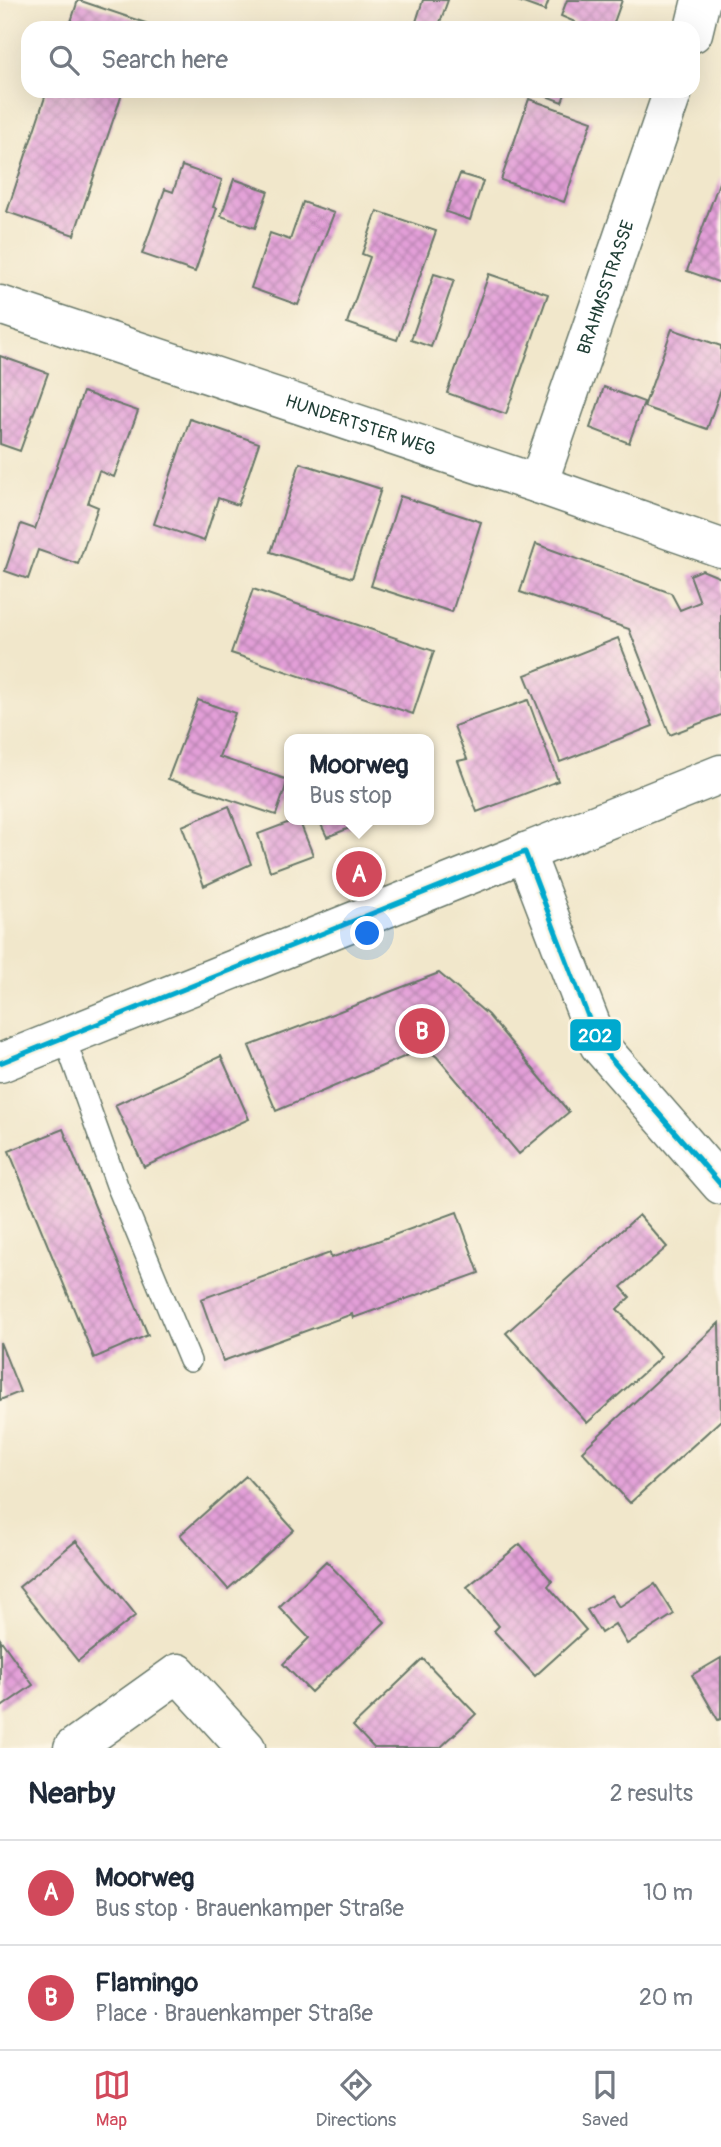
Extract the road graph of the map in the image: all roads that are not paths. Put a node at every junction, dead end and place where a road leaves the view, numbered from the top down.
1 (701, 0) edge
2 (696, 21) edge
3 (671, 98) edge
4 (0, 305) edge
5 (538, 484) junction
6 (721, 548) edge
7 (721, 774) edge
8 (525, 852) junction
9 (64, 1037) junction
10 (0, 1063) edge
11 (721, 1185) edge
12 (190, 1361) dead end
13 (73, 1748) edge
14 (246, 1748) edge

1 - 2 street
3 - 5 street, BRAHMSSTRASSE
4 - 5 street, HUNDERTSTER WEG
5 - 6 street, HUNDERTSTER WEG
7 - 8 street
8 - 9 street
8 - 11 street
9 - 10 street
9 - 12 lane
13 - 14 street

